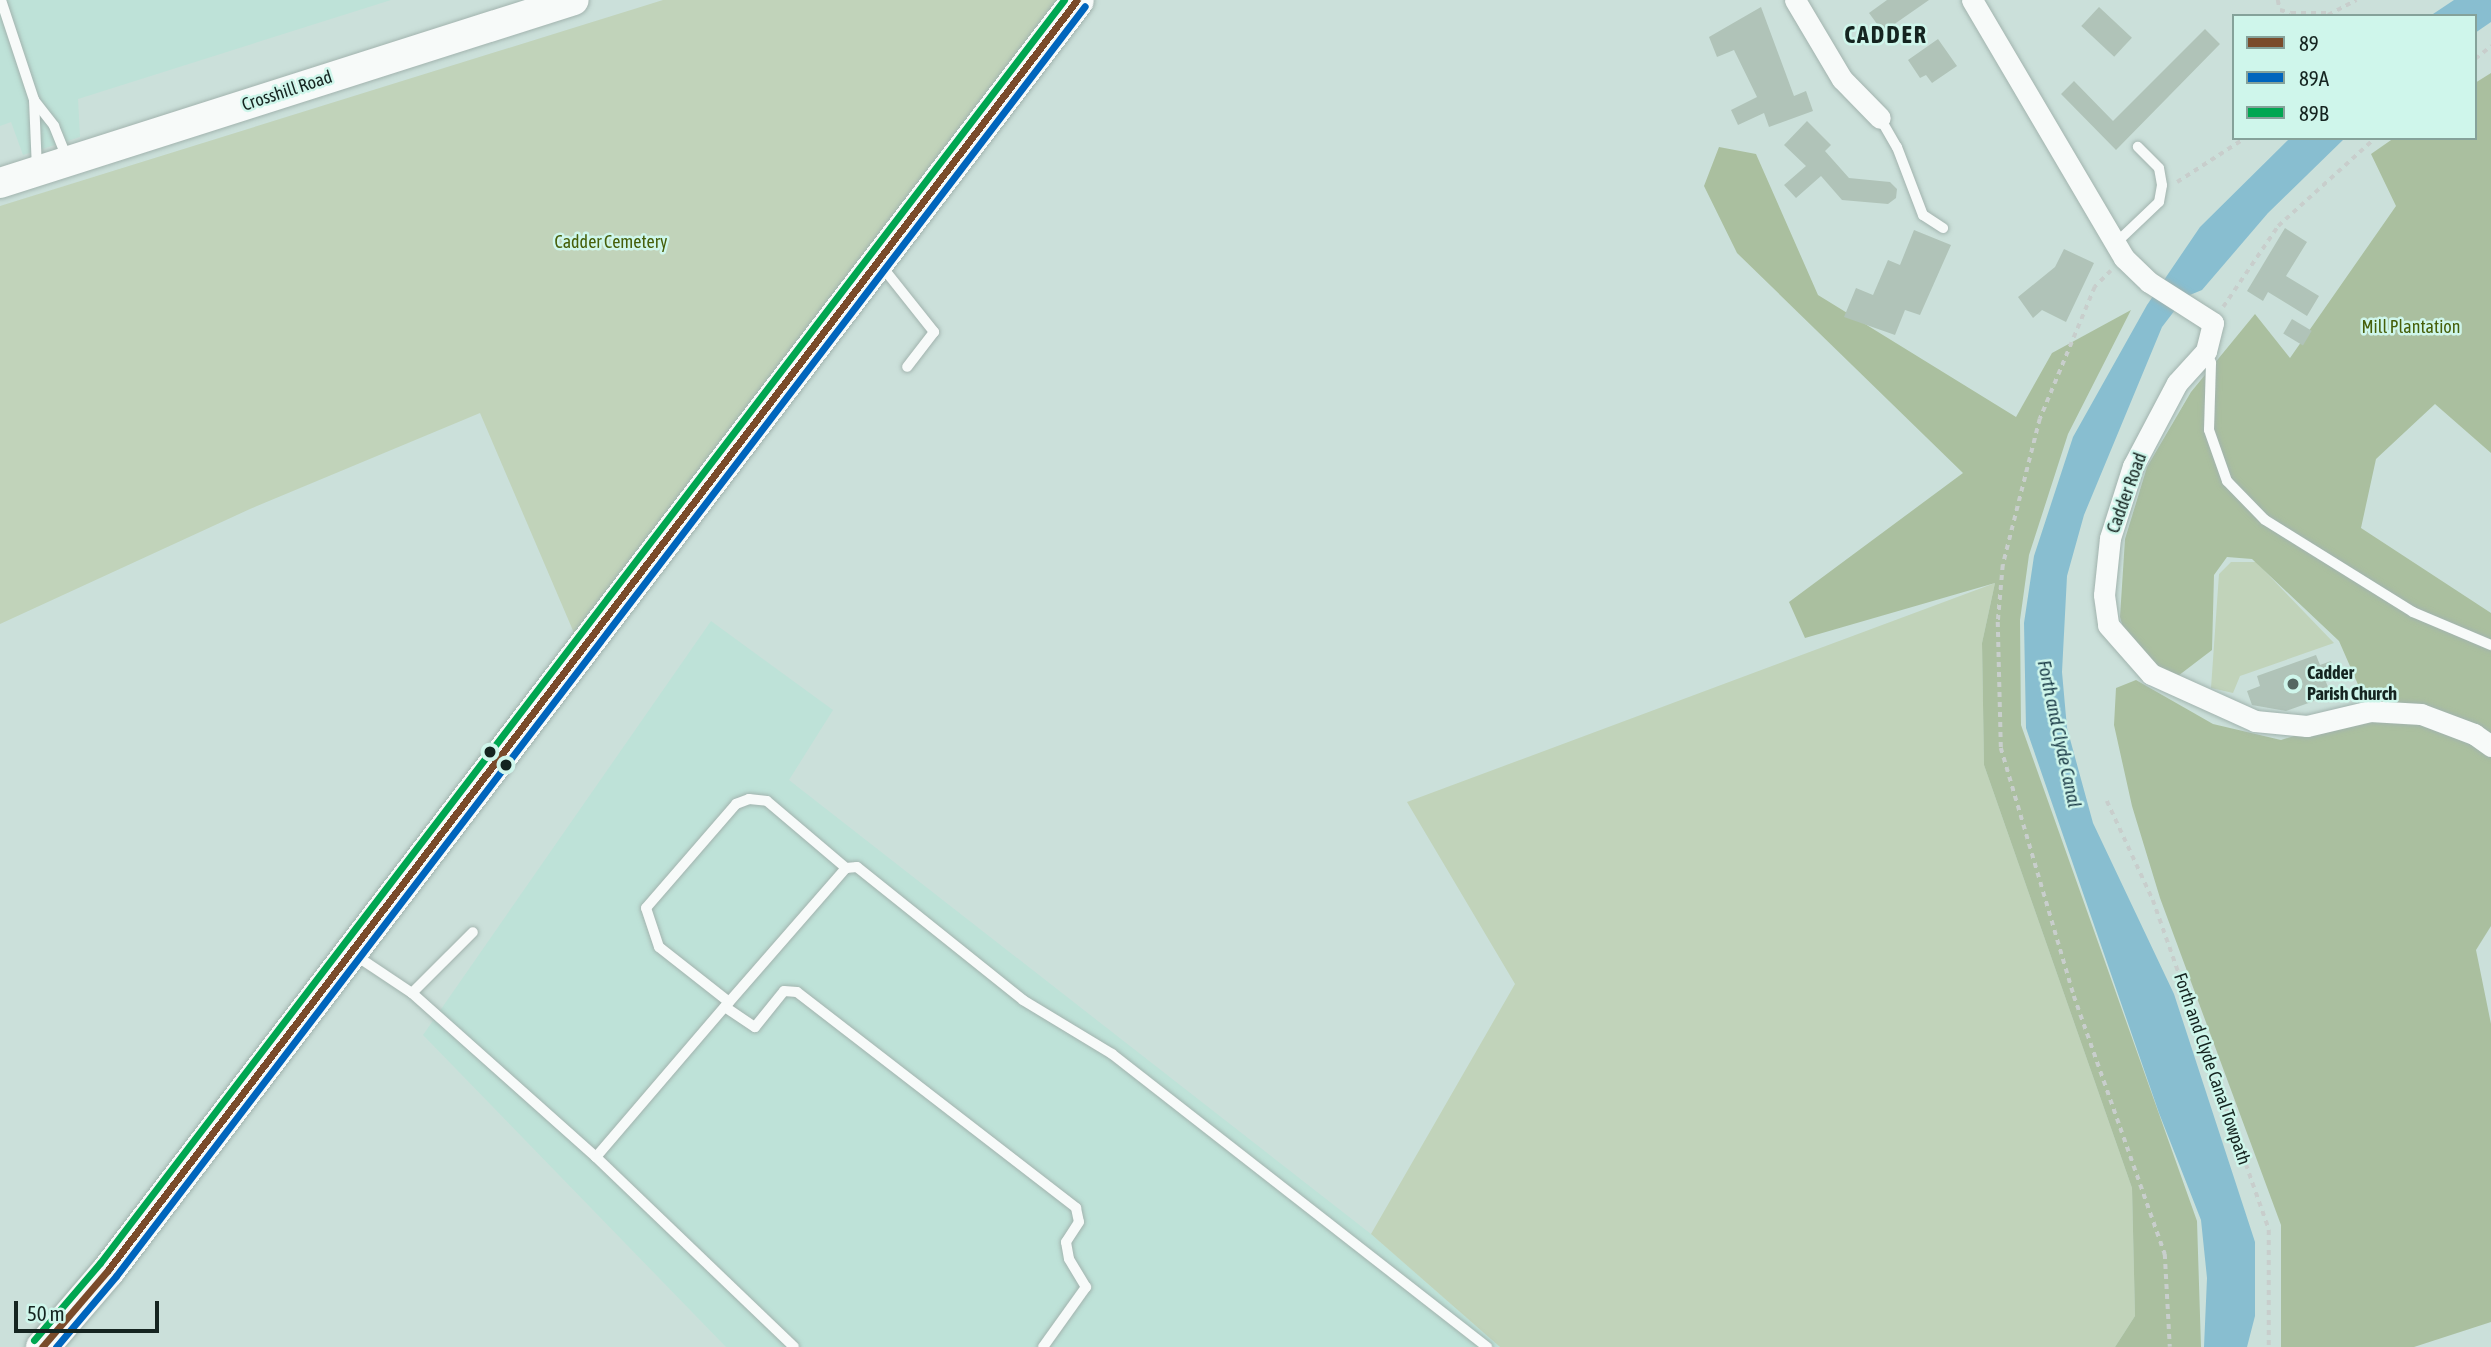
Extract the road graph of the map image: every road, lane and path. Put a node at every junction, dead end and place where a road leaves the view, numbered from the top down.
1 (0, 0) edge
2 (574, 0) edge
3 (1077, 0) edge
4 (1795, 0) edge
5 (1972, 0) edge
6 (2278, 0) edge
7 (2356, 0) edge
8 (2310, 14) edge
9 (2330, 14) edge
10 (2491, 46) edge
11 (2477, 57) edge
12 (34, 100) junction
13 (1880, 118) joint
14 (2242, 140) edge
15 (2373, 140) edge
16 (2138, 147) dead end
17 (68, 161) junction
18 (37, 171) junction
19 (0, 183) edge
20 (2162, 185) junction
21 (1944, 228) dead end
22 (2120, 250) junction
23 (876, 259) junction
24 (2205, 318) junction
25 (2206, 351) junction
26 (908, 367) dead end
27 (2491, 645) edge
28 (2491, 746) edge
29 (2107, 801) dead end
30 (846, 868) junction
31 (473, 932) dead end
32 (349, 951) junction
33 (412, 993) junction
34 (727, 1005) junction
35 (596, 1157) junction
36 (43, 1347) edge
37 (794, 1347) edge
38 (1043, 1347) edge
39 (1487, 1347) edge
40 (2170, 1347) edge
41 (2269, 1347) edge

1 - 12 lane
2 - 17 main road, Crosshill Road
3 - 23 main road
4 - 13 street
5 - 22 street
6 - 8 path
7 - 9 path
10 - 11 path
12 - 17 lane
12 - 18 lane
13 - 21 lane
14 - 20 path
15 - 24 path
16 - 20 lane
17 - 18 main road, Crosshill Road
18 - 19 main road, Crosshill Road
20 - 22 lane
22 - 24 street
22 - 40 path
23 - 26 lane
23 - 32 main road
24 - 25 street, Cadder Road
25 - 27 lane
25 - 28 street, Cadder Road
29 - 41 path, Forth and Clyde Canal Towpath
30 - 34 lane
30 - 34 lane
30 - 39 lane
31 - 33 lane
32 - 33 lane
32 - 36 main road
33 - 35 lane
34 - 35 lane
34 - 38 lane
35 - 37 lane

